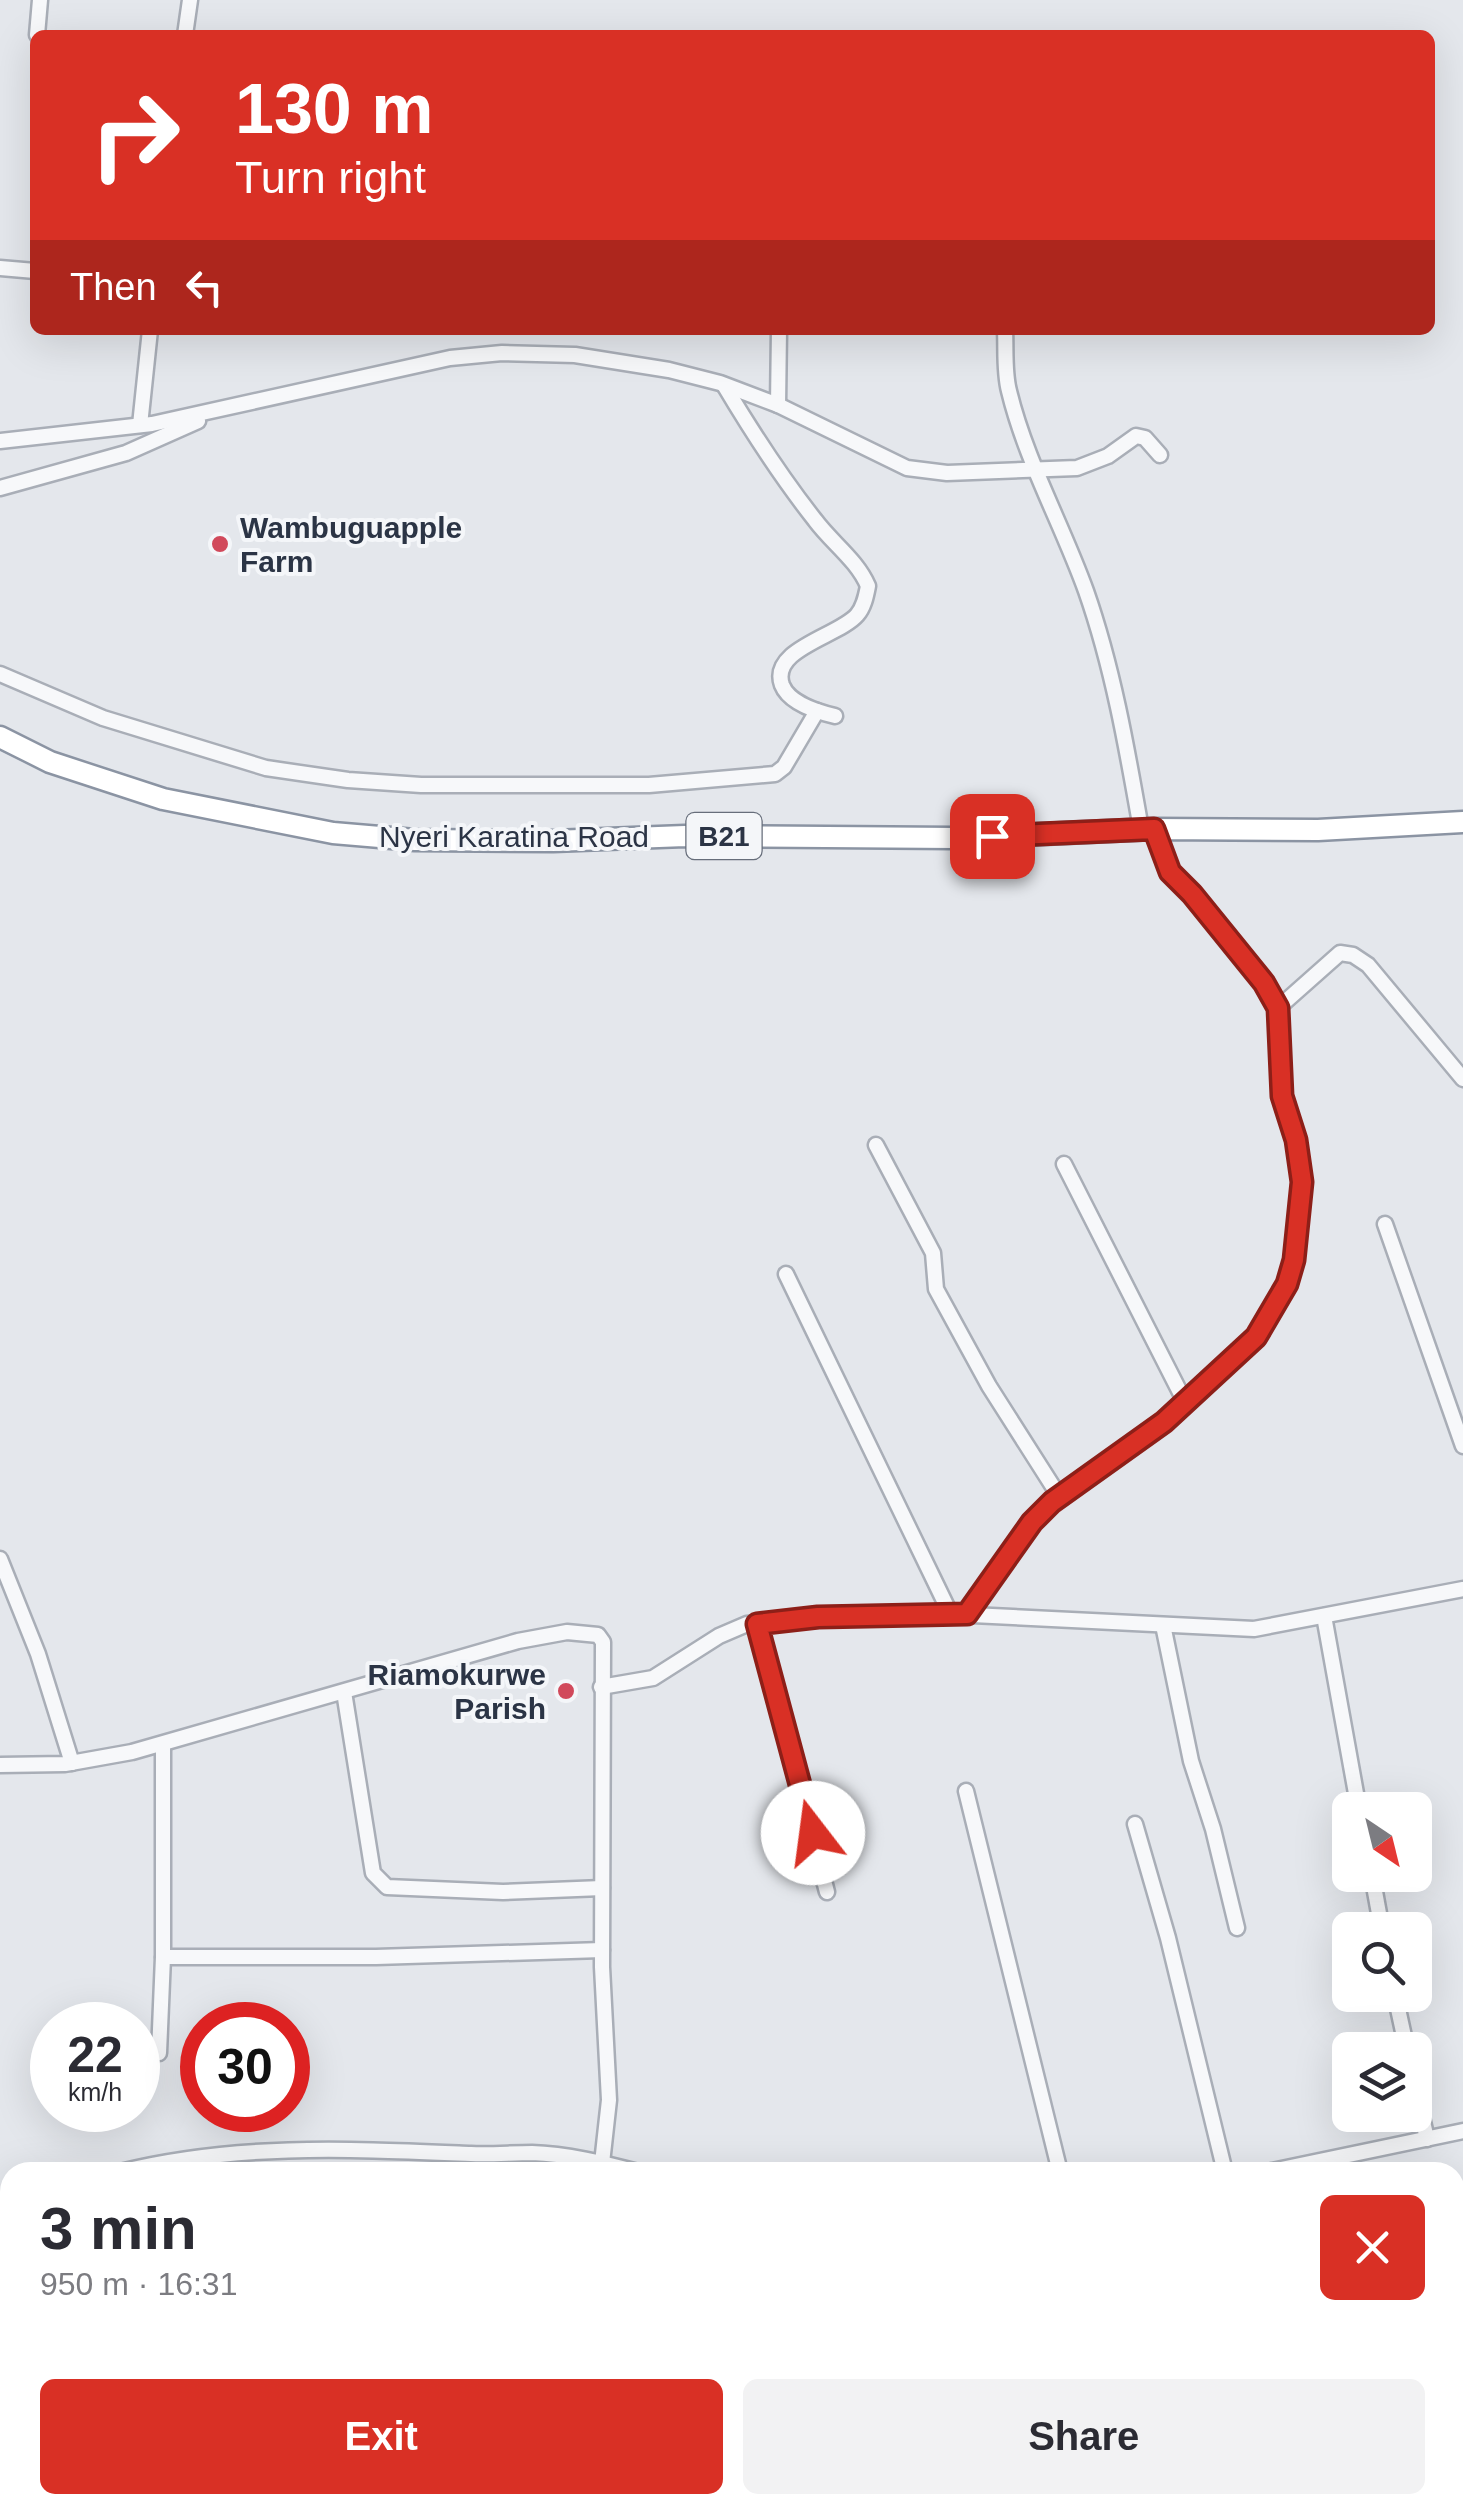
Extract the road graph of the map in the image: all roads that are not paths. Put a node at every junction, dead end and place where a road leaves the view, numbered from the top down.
1 (40, 0) edge
2 (190, 0) edge
3 (37, 30) edge
4 (186, 30) edge
5 (0, 268) edge
6 (30, 271) edge
7 (149, 335) edge
8 (779, 335) edge
9 (1005, 335) edge
10 (723, 384) junction
11 (778, 406) junction
12 (222, 410) junction
13 (140, 425) junction
14 (0, 441) edge
15 (1160, 455) dead end
16 (1034, 471) junction
17 (0, 488) edge
18 (0, 674) edge
19 (818, 712) junction
20 (835, 716) dead end
21 (0, 737) edge
22 (1463, 822) edge
23 (1148, 829) junction
24 (1278, 1008) junction
25 (1463, 1079) edge
26 (876, 1145) dead end
27 (1064, 1164) dead end
28 (1386, 1224) dead end
29 (786, 1274) dead end
30 (1185, 1402) junction
31 (1463, 1446) edge
32 (1058, 1496) junction
33 (0, 1559) edge
34 (1463, 1589) edge
35 (950, 1613) junction
36 (967, 1614) junction
37 (1324, 1616) junction
38 (757, 1624) junction
39 (1163, 1625) junction
40 (602, 1686) junction
41 (344, 1692) junction
42 (163, 1744) junction
43 (72, 1762) junction
44 (0, 1765) edge
45 (966, 1791) dead end
46 (1356, 1792) edge
47 (1135, 1824) dead end
48 (602, 1888) junction
49 (827, 1892) dead end
50 (1238, 1928) dead end
51 (602, 1950) junction
52 (163, 1957) junction
53 (160, 2030) edge
54 (1463, 2131) edge
55 (1426, 2132) edge
56 (1427, 2138) junction
57 (176, 2162) edge
58 (602, 2162) joint
59 (1058, 2162) edge
60 (1223, 2162) edge
61 (1315, 2162) edge

1 - 3 street
2 - 4 street
5 - 6 street
7 - 13 street
8 - 11 street
9 - 16 street
10 - 11 street
10 - 12 street
10 - 19 street
11 - 16 street
12 - 13 street
12 - 17 street
13 - 14 street
15 - 16 street
16 - 23 street
18 - 19 street
19 - 20 street
21 - 23 highway, Nyeri Karatina Road / B21
22 - 23 highway, Nyeri Karatina Road / B21
23 - 24 street
24 - 25 street
24 - 30 street
26 - 32 street
27 - 30 street
28 - 31 street
29 - 35 street
30 - 32 street
32 - 36 street
33 - 43 street
34 - 37 street
35 - 36 street
35 - 38 street
36 - 39 street
37 - 39 street
37 - 46 street
38 - 40 street
38 - 49 street
39 - 50 street
40 - 41 street
40 - 48 street
41 - 42 street
41 - 48 street
42 - 43 street
42 - 52 street
43 - 44 street
45 - 59 street
47 - 60 street
48 - 51 street
51 - 52 street
51 - 58 street
52 - 53 street
54 - 56 street
55 - 56 street
56 - 61 street
57 - 58 street

